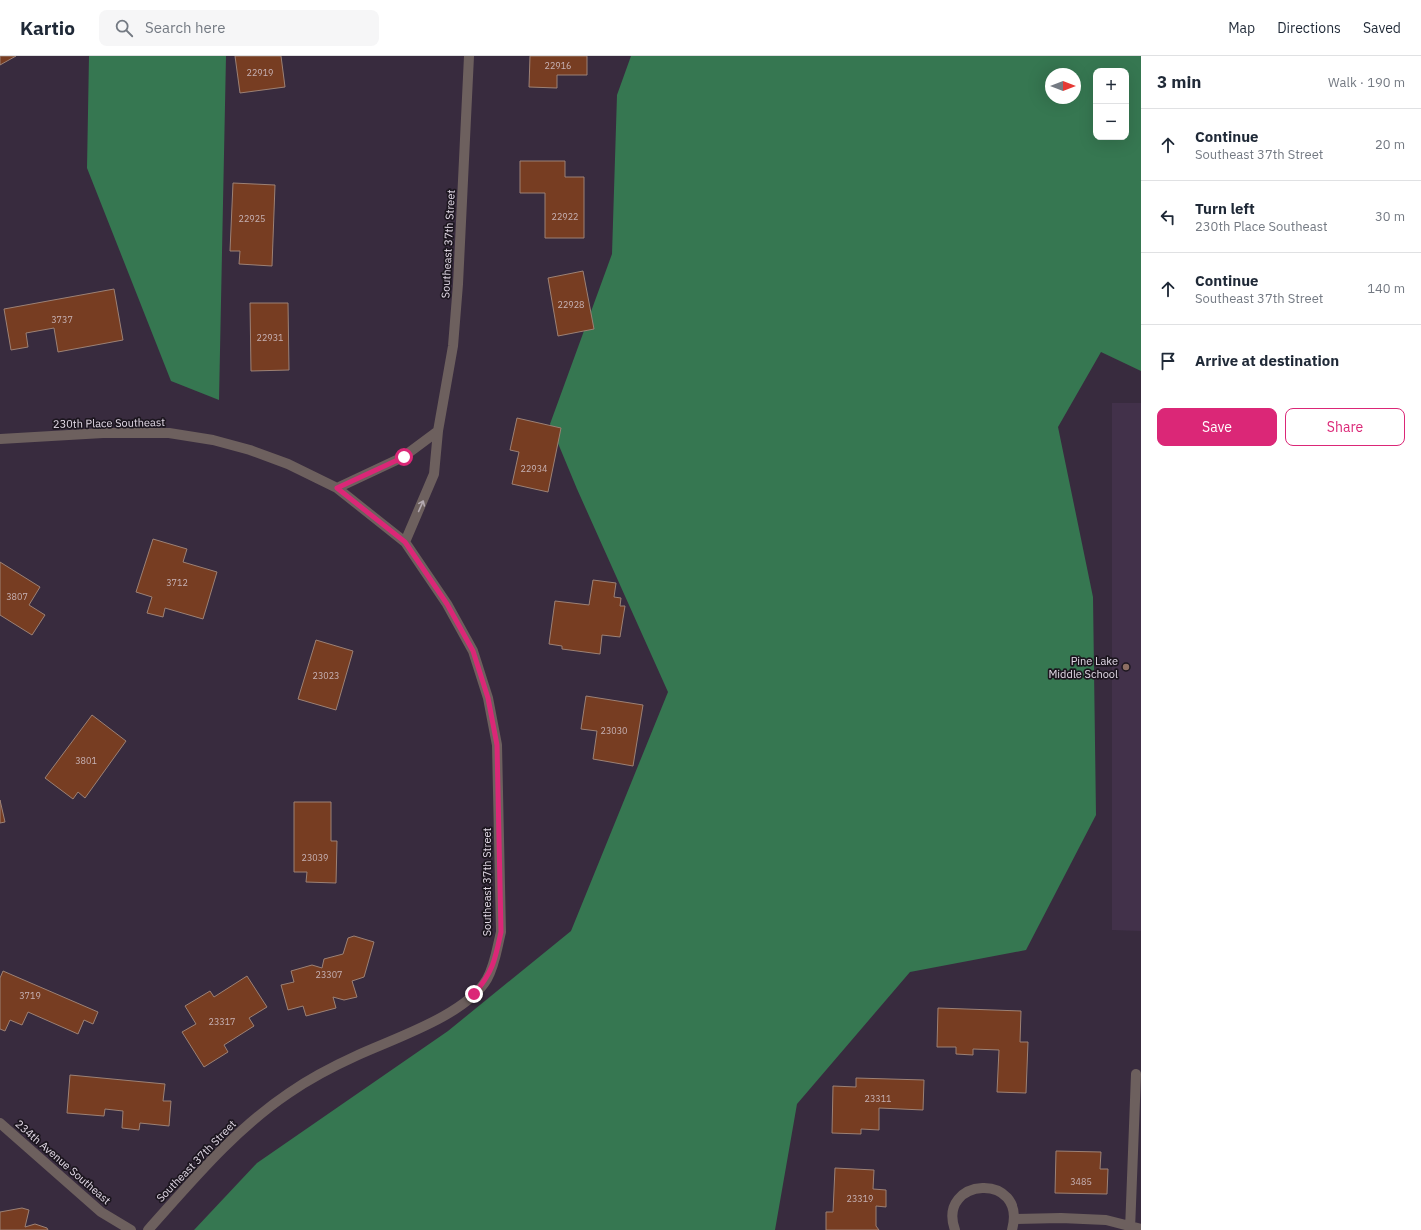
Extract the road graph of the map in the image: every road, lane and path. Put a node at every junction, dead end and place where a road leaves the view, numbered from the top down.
1 (469, 56) edge
2 (438, 431) junction
3 (0, 439) edge
4 (337, 488) junction
5 (405, 542) junction
6 (1136, 1074) dead end
7 (0, 1123) edge
8 (1014, 1219) junction
9 (1130, 1228) edge
10 (1141, 1229) edge
11 (131, 1230) edge
12 (148, 1230) edge
13 (955, 1230) edge
14 (1012, 1230) edge

1 - 2 street, Southeast 37th Street
2 - 4 street
5 -> 2 street, Southeast 37th Street
3 - 4 street, 230th Place Southeast
4 - 5 street, 230th Place Southeast
5 - 12 street, Southeast 37th Street
6 - 9 street
7 - 11 street, 234th Avenue Southeast
8 - 9 street
8 - 13 street
8 - 14 street
9 - 10 street

